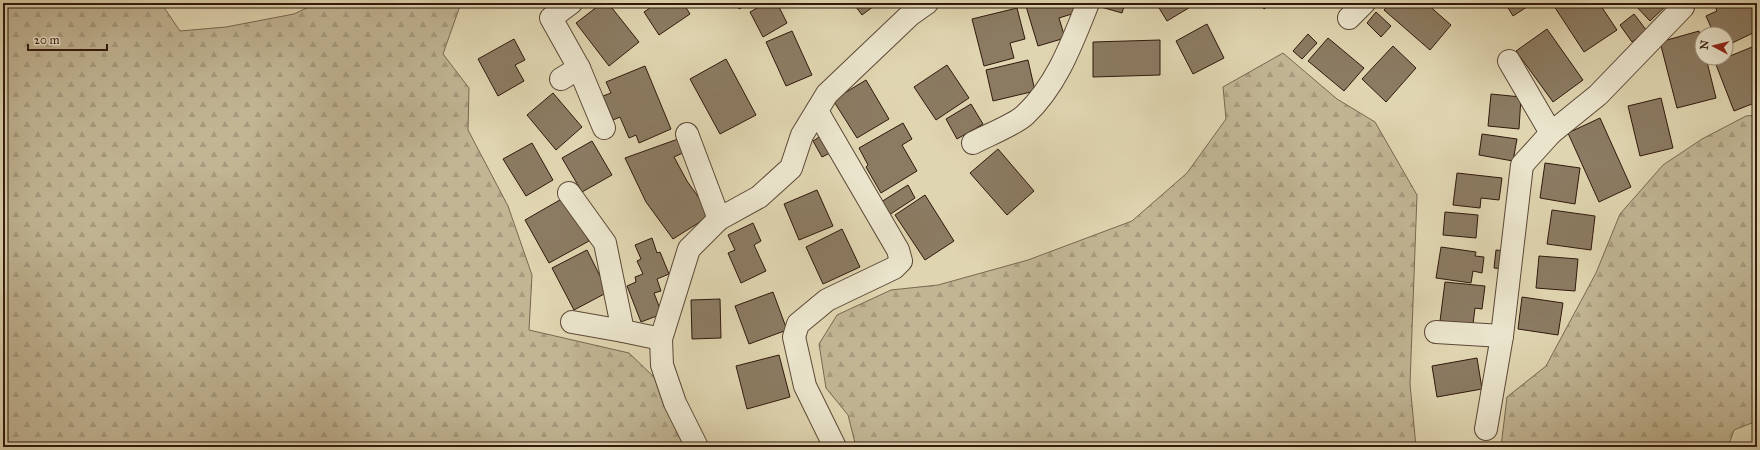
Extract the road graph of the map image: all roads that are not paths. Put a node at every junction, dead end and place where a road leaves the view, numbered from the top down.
1 (571, 3) edge
2 (927, 3) edge
3 (1088, 3) edge
4 (1364, 3) edge
5 (1682, 3) edge
6 (1348, 18) dead end
7 (1509, 61) dead end
8 (579, 68) junction
9 (561, 79) dead end
10 (817, 111) junction
11 (604, 128) dead end
12 (1551, 133) junction
13 (687, 134) dead end
14 (973, 143) dead end
15 (569, 193) dead end
16 (719, 219) junction
17 (572, 322) dead end
18 (623, 331) junction
19 (1436, 332) dead end
20 (1502, 336) junction
21 (661, 340) junction
22 (1486, 429) dead end
23 (696, 447) edge
24 (835, 447) edge

1 - 8 street
2 - 10 street
3 - 14 street
4 - 6 street
5 - 12 street
7 - 12 street
8 - 9 street
8 - 11 street
10 - 16 street
10 - 24 street
12 - 20 street
13 - 16 street
15 - 18 street
16 - 21 street
17 - 18 street
18 - 21 street
19 - 20 street
20 - 22 street
21 - 23 street

